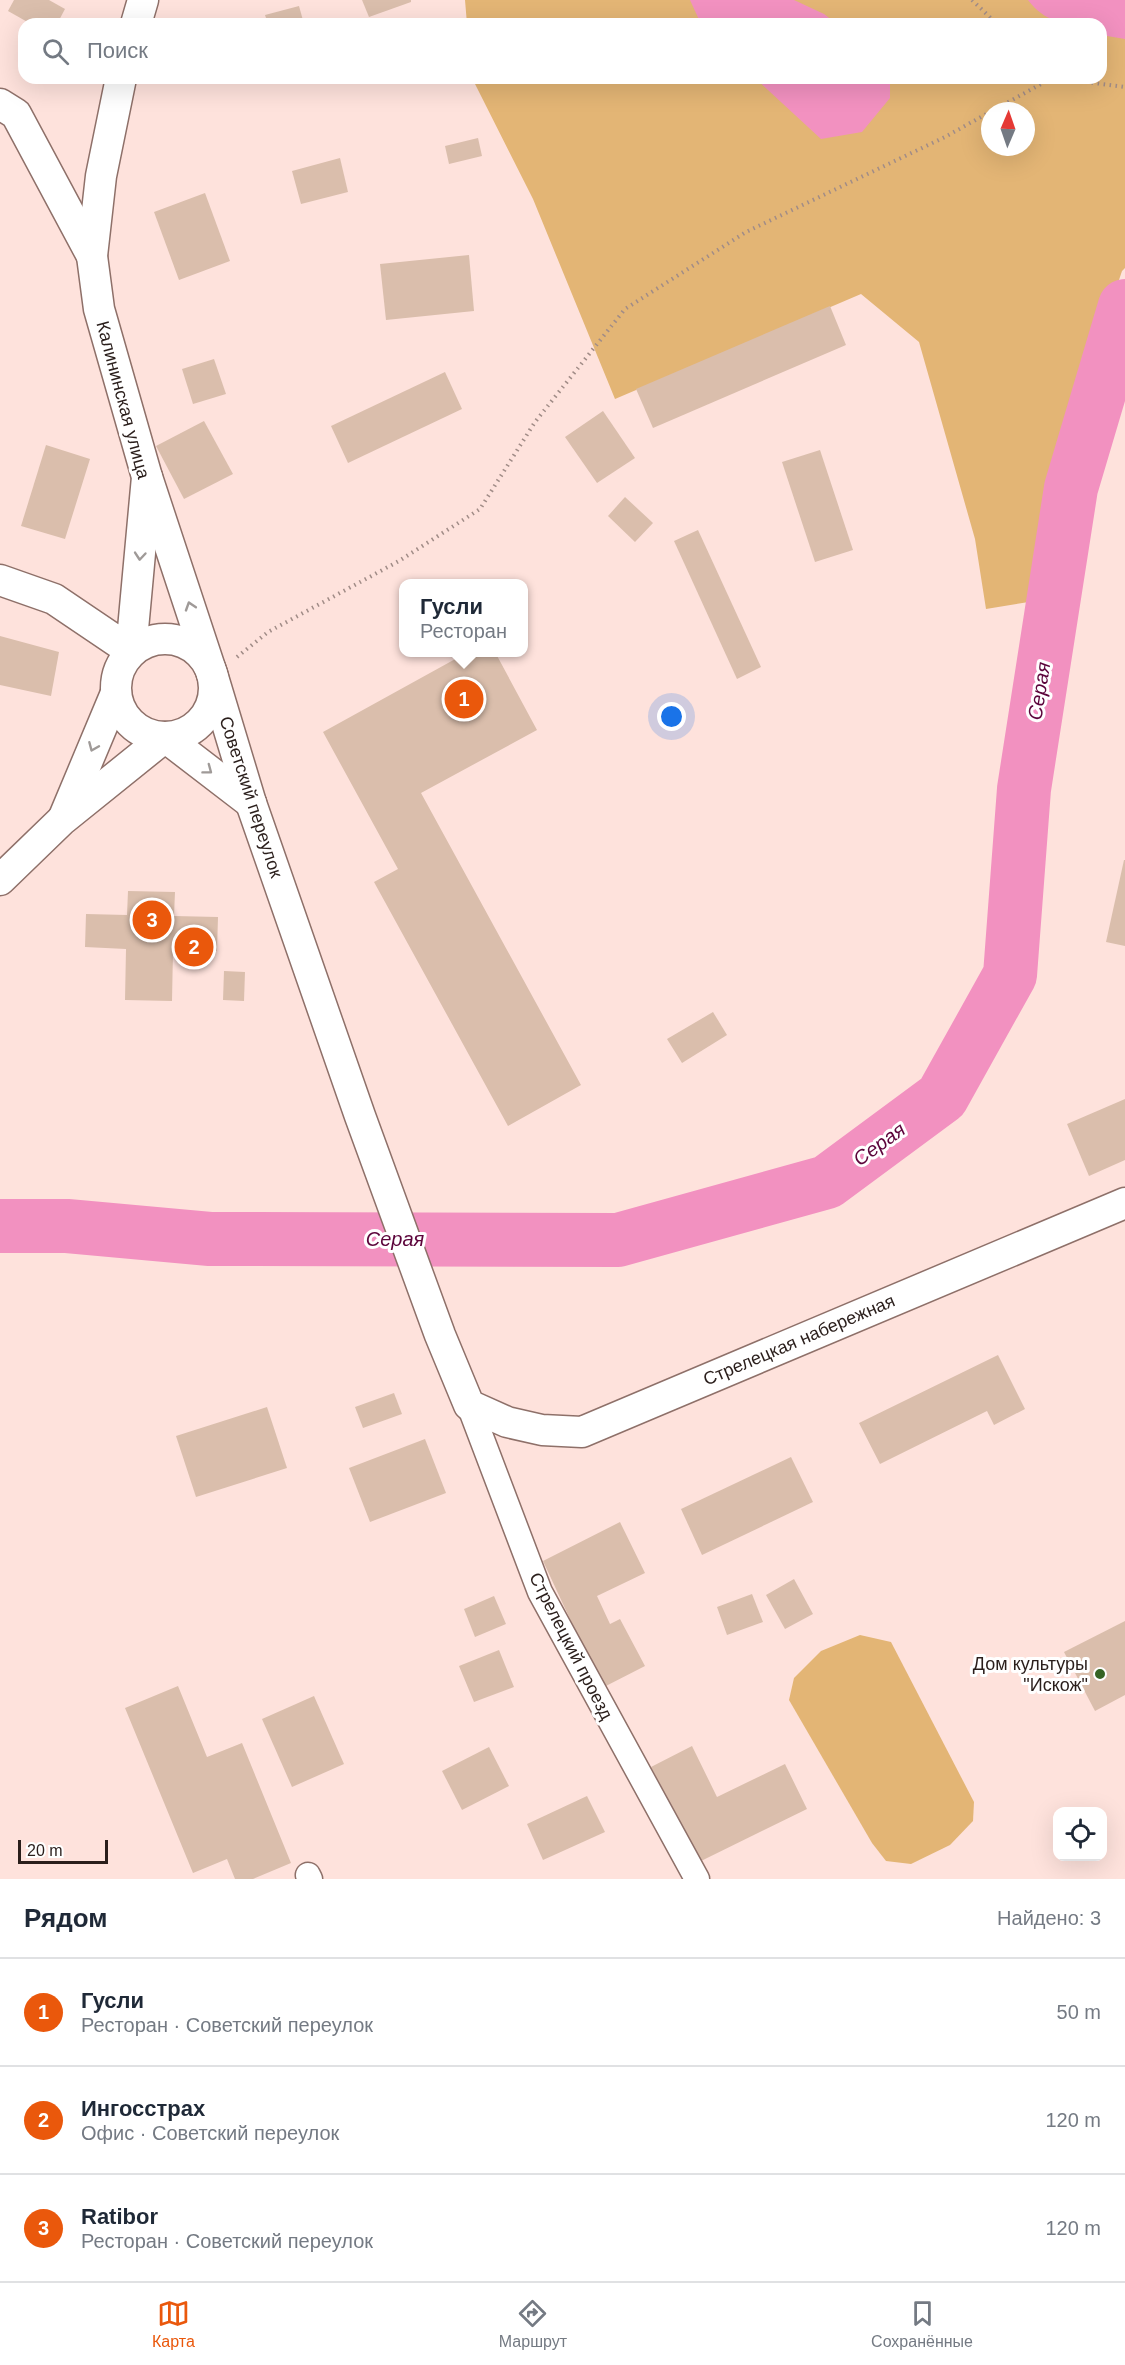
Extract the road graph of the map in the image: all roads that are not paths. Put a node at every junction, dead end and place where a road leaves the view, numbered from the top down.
1 (142, 0) edge
2 (138, 18) edge
3 (120, 84) edge
4 (0, 104) edge
5 (92, 256) junction
6 (147, 477) junction
7 (0, 580) edge
8 (131, 651) junction
9 (213, 677) junction
10 (116, 693) junction
11 (165, 737) junction
12 (251, 802) junction
13 (63, 820) junction
14 (0, 880) edge
15 (1125, 1203) edge
16 (440, 1335) joint
17 (469, 1405) junction
18 (697, 1879) edge

1 - 2 street
3 - 5 street
4 - 5 street
5 - 6 street, Калининская улица
6 -> 8 street, Калининская улица
9 -> 6 street, Советский переулок
7 - 8 street
8 - 9 street
8 - 10 street
9 - 11 street
9 - 12 street, Советский переулок
10 - 11 street
10 -> 13 street
11 -> 12 street
11 - 13 street
12 - 16 street, Советский переулок
13 - 14 street
15 - 17 street, Стрелецкая набережная
16 - 17 street, Стрелецкий проезд
17 - 18 street, Стрелецкий проезд

